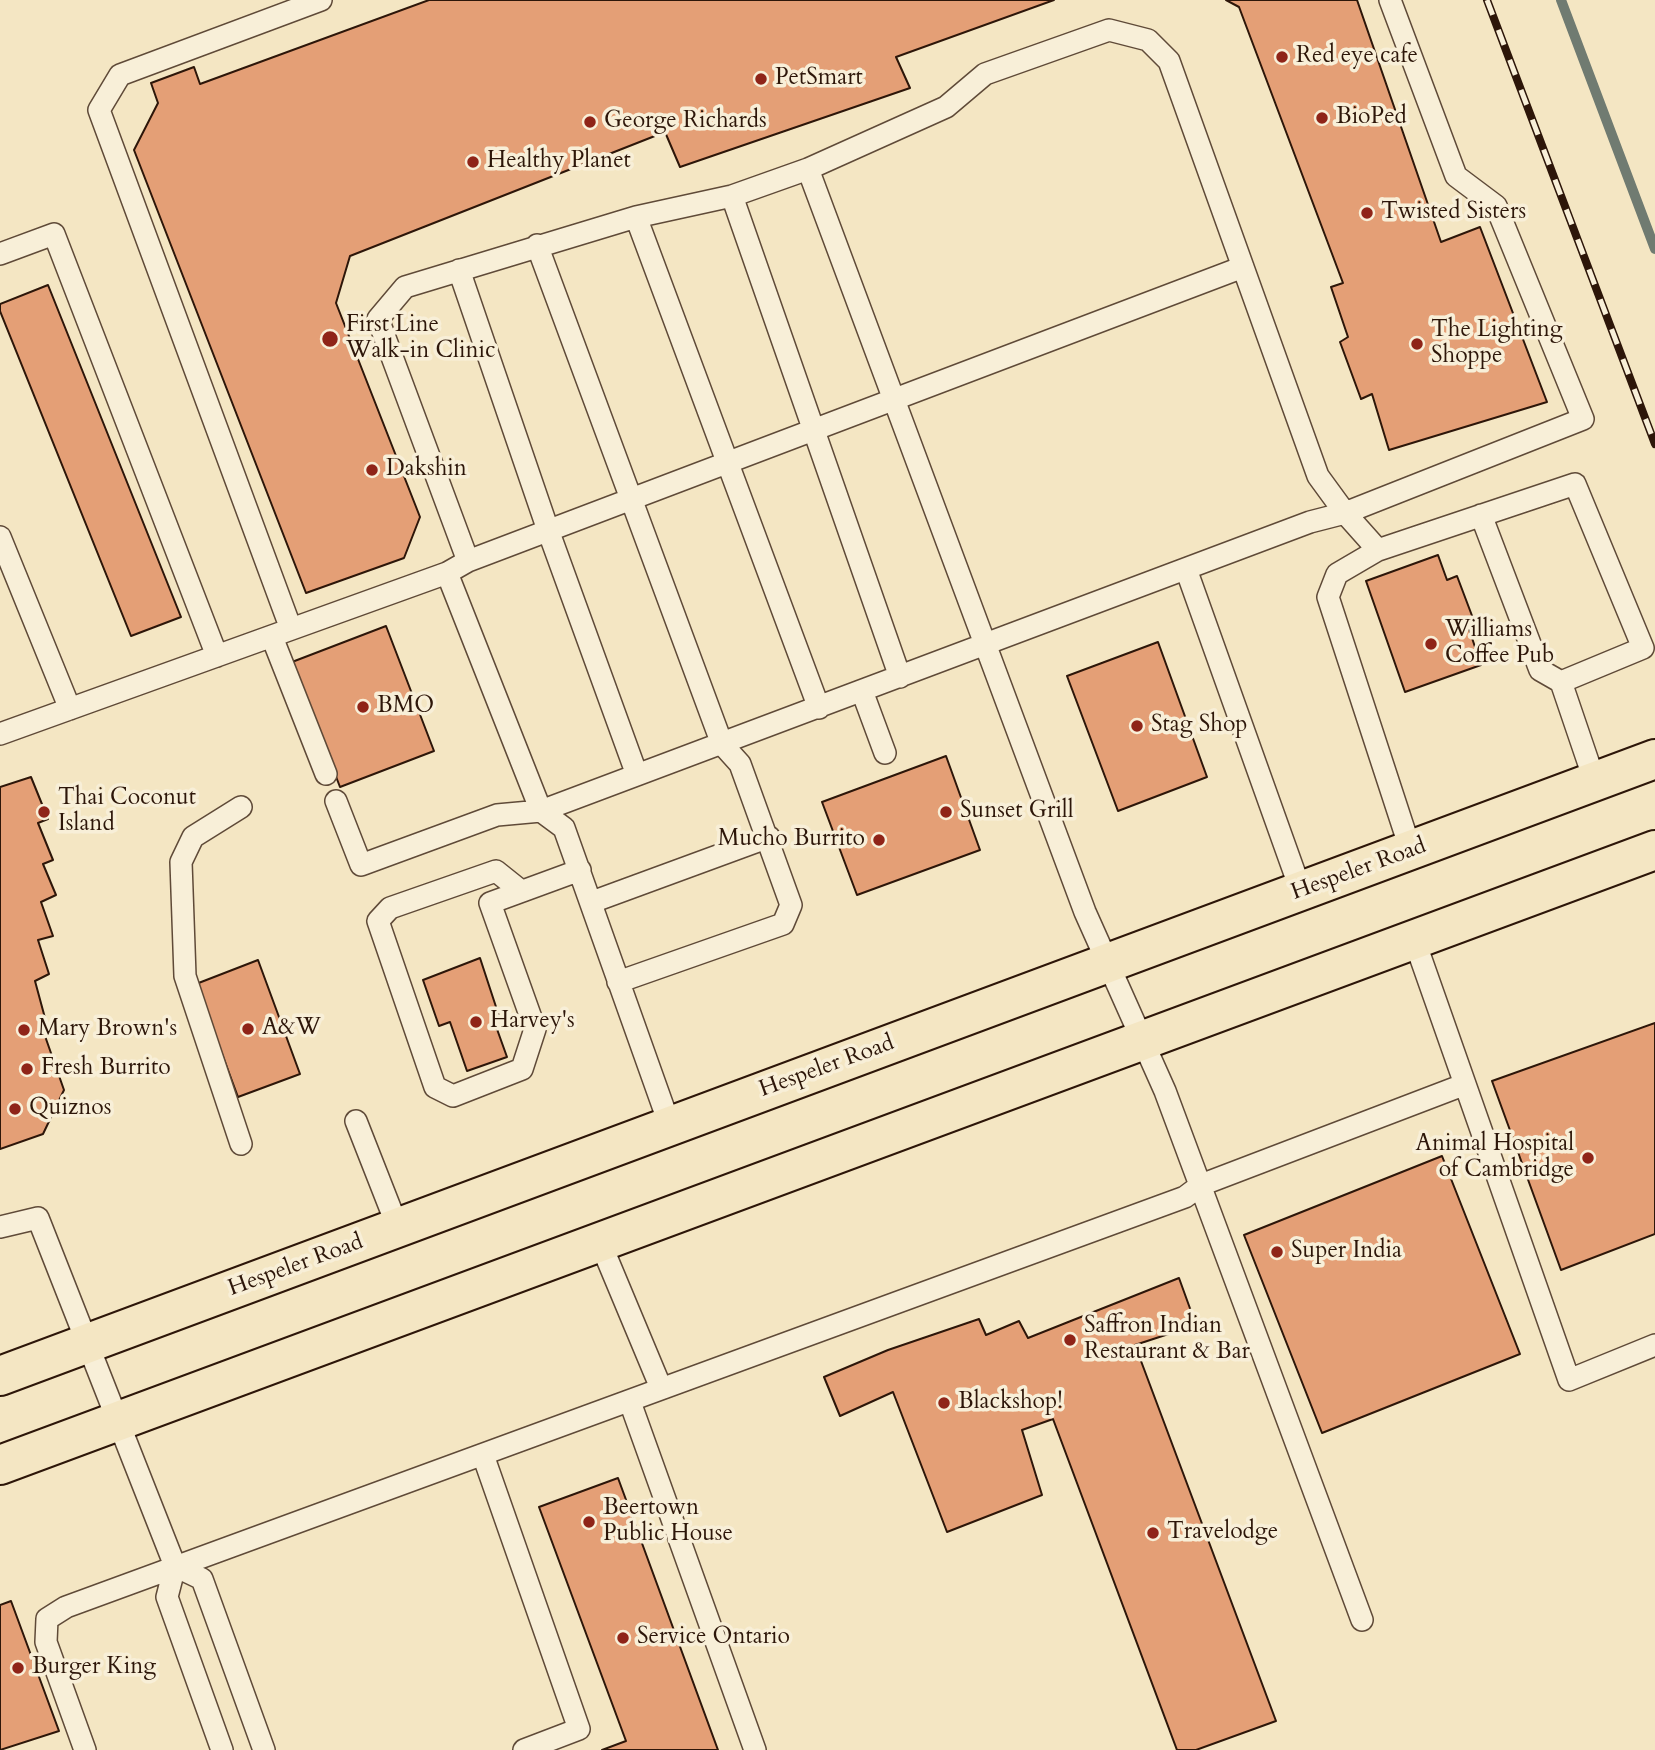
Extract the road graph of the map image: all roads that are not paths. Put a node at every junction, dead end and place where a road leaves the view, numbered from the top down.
1 (321, 0) edge
2 (1390, 0) edge
3 (808, 169) junction
4 (732, 196) junction
5 (636, 217) junction
6 (537, 245) junction
7 (0, 254) edge
8 (1243, 267) junction
9 (460, 270) junction
10 (894, 398) junction
11 (814, 429) junction
12 (729, 461) junction
13 (630, 499) junction
14 (1345, 513) junction
15 (1481, 515) junction
16 (548, 530) junction
17 (0, 537) edge
18 (1378, 550) junction
19 (468, 561) junction
20 (1186, 569) junction
21 (447, 573) junction
22 (281, 633) junction
23 (985, 645) junction
24 (217, 656) junction
25 (900, 677) junction
26 (1561, 682) junction
27 (862, 691) junction
28 (818, 708) junction
29 (70, 709) junction
30 (0, 734) edge
31 (722, 744) junction
32 (885, 753) dead end
33 (1655, 759) edge
34 (326, 775) dead end
35 (637, 775) junction
36 (1595, 782) junction
37 (336, 802) dead end
38 (242, 807) dead end
39 (541, 811) junction
40 (769, 837) junction
41 (1411, 850) junction
42 (1655, 850) edge
43 (580, 870) junction
44 (521, 891) junction
45 (1301, 891) junction
46 (592, 902) junction
47 (1414, 939) junction
48 (1108, 963) junction
49 (618, 982) junction
50 (1143, 1040) junction
51 (1463, 1084) junction
52 (356, 1121) dead end
53 (670, 1126) junction
54 (241, 1144) dead end
55 (1200, 1185) junction
56 (0, 1227) edge
57 (398, 1228) junction
58 (600, 1242) junction
59 (88, 1344) junction
60 (1655, 1345) edge
61 (0, 1376) edge
62 (661, 1388) junction
63 (630, 1402) junction
64 (118, 1421) junction
65 (483, 1455) junction
66 (0, 1465) edge
67 (175, 1566) junction
68 (1362, 1620) dead end
69 (85, 1750) edge
70 (222, 1750) edge
71 (264, 1750) edge
72 (524, 1750) edge
73 (755, 1750) edge

1 - 22 lane
2 - 14 lane
3 - 4 lane
3 - 8 lane
3 - 10 lane
4 - 5 lane
4 - 11 lane
5 - 6 lane
5 - 12 lane
6 - 9 lane
6 - 13 lane
7 - 24 lane
8 - 10 lane
8 - 14 lane
9 - 16 lane
9 - 19 lane
10 - 11 lane
10 - 23 lane
11 - 12 lane
11 - 25 lane
12 - 13 lane
12 - 28 lane
13 - 16 lane
13 - 31 lane
14 - 18 lane
14 - 20 lane
15 - 18 lane
15 - 26 lane
15 - 26 lane
16 - 19 lane
16 - 35 lane
17 - 29 lane
18 - 41 lane
19 - 21 lane
20 - 23 lane
20 - 45 lane
21 - 22 lane
21 - 39 lane
22 - 24 lane
22 - 34 lane
23 - 25 lane
23 - 48 lane
24 - 29 lane
25 - 27 lane
26 - 36 lane
27 - 28 lane
27 - 32 lane
28 - 31 lane
29 - 30 lane
31 - 35 lane
31 - 40 lane
33 - 36 main road, Hespeler Road
35 - 39 lane
36 - 41 main road, Hespeler Road
37 - 39 lane
38 - 54 lane
39 - 43 lane
40 - 46 lane
40 - 49 lane
41 - 45 main road, Hespeler Road
42 - 47 main road
43 - 44 lane
43 - 46 lane
44 - 44 lane
45 - 48 main road, Hespeler Road
46 - 49 lane
47 - 50 main road
47 - 51 lane
48 - 50 lane
48 - 53 main road, Hespeler Road
49 - 53 lane
50 - 55 lane
50 - 58 main road
51 - 55 lane
51 - 60 lane
52 - 57 lane
53 - 57 main road, Hespeler Road
55 - 62 lane
55 - 68 lane
56 - 59 lane
57 - 59 main road, Hespeler Road
58 - 62 lane
58 - 64 main road
59 - 61 main road, Hespeler Road
59 - 64 lane
62 - 63 lane
63 - 65 lane
63 - 73 lane
64 - 66 main road
64 - 67 lane
65 - 67 lane
65 - 72 lane
67 - 69 lane
67 - 70 lane
67 - 71 lane

